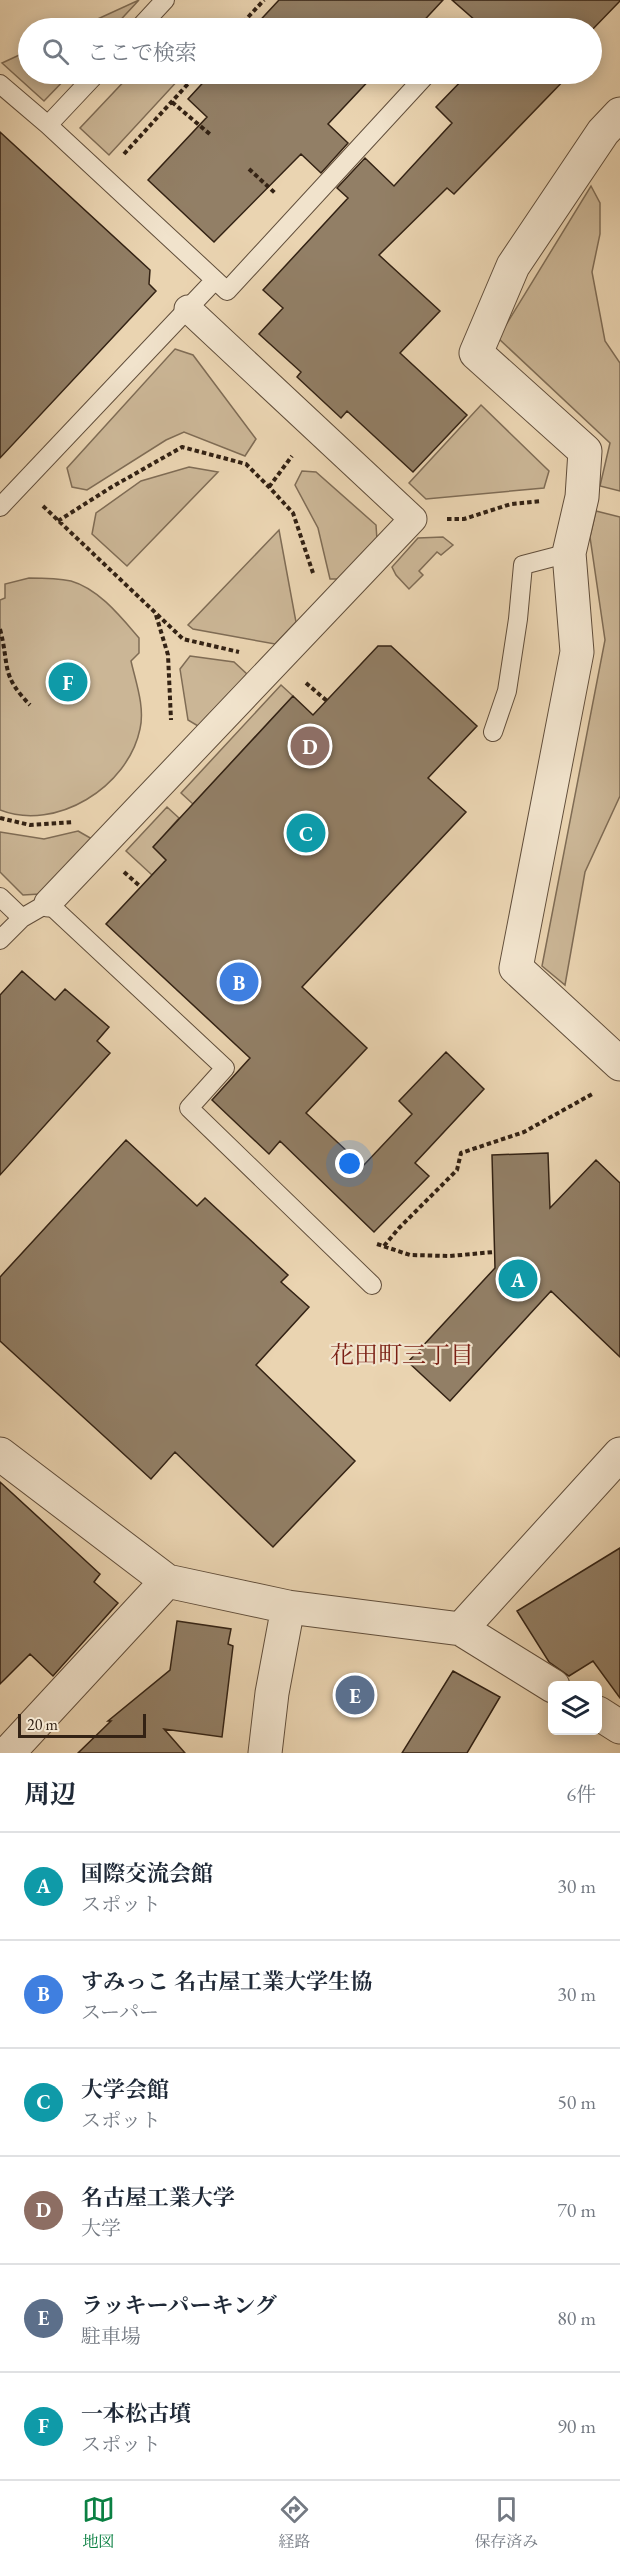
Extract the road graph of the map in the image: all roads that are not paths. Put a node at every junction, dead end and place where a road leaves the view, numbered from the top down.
1 (165, 0) edge
2 (148, 18) edge
3 (0, 84) edge
4 (87, 84) edge
5 (419, 84) edge
6 (620, 114) edge
7 (48, 125) junction
8 (214, 281) junction
9 (188, 309) junction
10 (0, 507) edge
11 (569, 553) junction
12 (493, 732) dead end
13 (0, 897) edge
14 (48, 903) junction
15 (22, 918) junction
16 (0, 940) edge
17 (620, 1064) edge
18 (372, 1285) dead end
19 (0, 1454) edge
20 (620, 1454) edge
21 (167, 1581) junction
22 (288, 1607) junction
23 (461, 1629) junction
24 (548, 1683) edge
25 (602, 1716) edge
26 (620, 1729) edge
27 (8, 1753) edge
28 (265, 1753) edge
29 (608, 1753) edge

1 - 2 lane
3 - 7 lane
4 - 7 lane
5 - 8 lane
6 - 11 street
7 - 8 lane
8 - 9 lane
9 - 10 lane
9 - 14 street
11 - 12 lane
11 - 17 street
13 - 15 lane
14 - 15 lane
14 - 18 lane
15 - 16 lane
19 - 21 street
20 - 23 street
21 - 22 street
21 - 27 street
22 - 23 street
22 - 28 street
23 - 24 street
25 - 26 street
26 - 29 street

